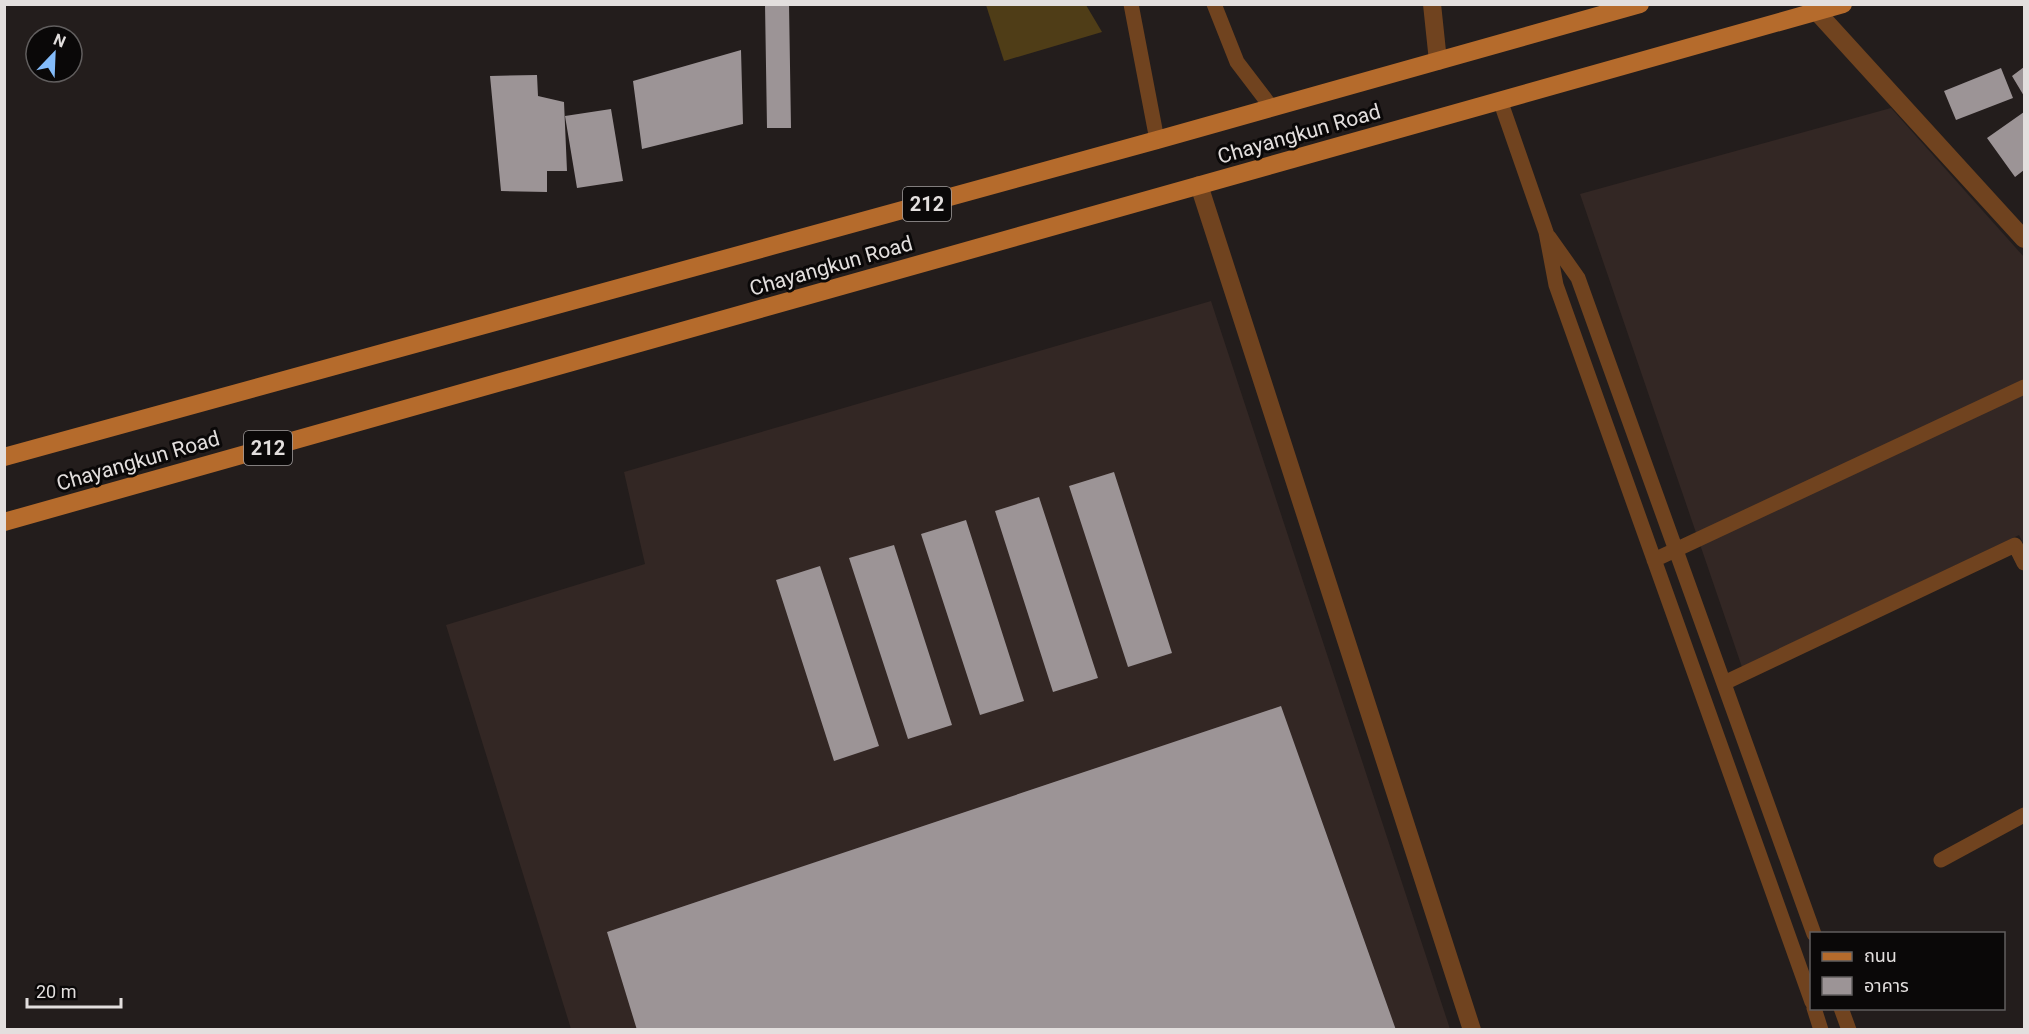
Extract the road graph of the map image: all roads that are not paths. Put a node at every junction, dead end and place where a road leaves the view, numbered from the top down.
1 (1131, 4) edge
2 (1214, 4) edge
3 (1432, 4) edge
4 (1640, 4) edge
5 (1843, 4) edge
6 (1817, 12) junction
7 (1438, 61) junction
8 (1500, 100) junction
9 (1272, 108) junction
10 (1157, 140) junction
11 (1199, 185) junction
12 (1546, 232) junction
13 (2025, 239) edge
14 (2025, 387) edge
15 (4, 457) edge
16 (4, 522) edge
17 (1676, 550) junction
18 (1654, 560) junction
19 (2025, 563) edge
20 (1724, 683) junction
21 (2025, 815) edge
22 (1941, 860) dead end
23 (1814, 932) edge
24 (1810, 996) edge
25 (1815, 1010) edge
26 (1842, 1010) edge
27 (1472, 1029) edge
28 (1821, 1029) edge
29 (1849, 1029) edge

1 - 10 lane
2 - 9 lane
3 - 7 street
4 - 7 main road, Chayangkun Road / 212
5 - 6 main road, Chayangkun Road / 212
6 - 8 main road, Chayangkun Road / 212
6 - 13 street
7 - 9 main road, Chayangkun Road / 212
8 - 11 main road, Chayangkun Road / 212
8 - 12 lane
9 - 10 main road, Chayangkun Road / 212
10 - 15 main road, Chayangkun Road / 212
11 - 16 main road, Chayangkun Road / 212
11 - 27 street
12 - 17 lane
12 - 18 lane
14 - 17 lane
17 - 18 lane
17 - 20 lane
18 - 24 lane
19 - 20 lane
20 - 23 lane
21 - 22 lane
25 - 28 lane
26 - 29 lane

